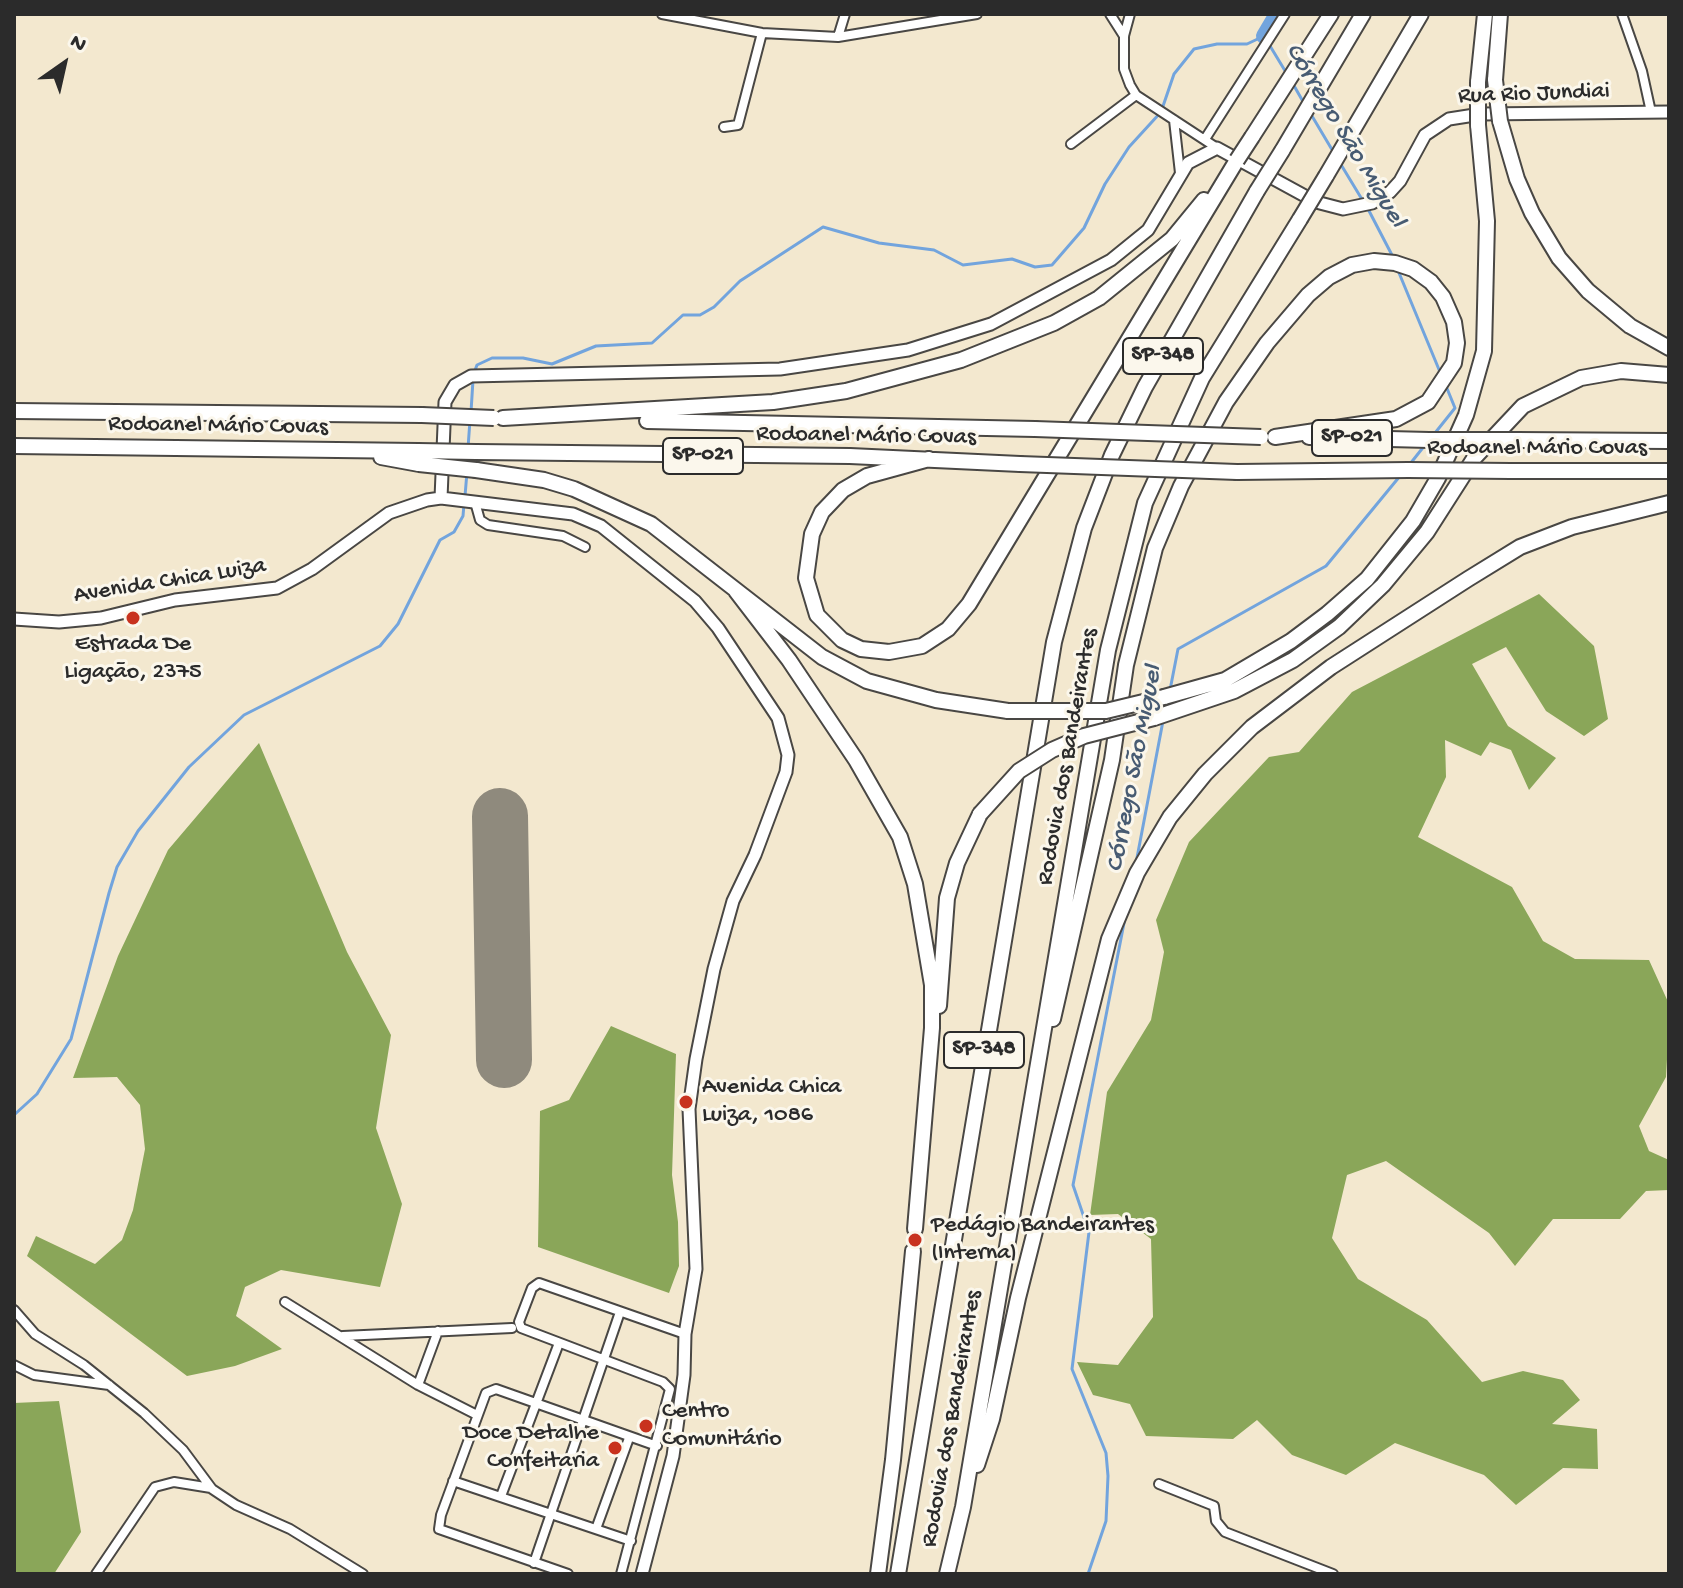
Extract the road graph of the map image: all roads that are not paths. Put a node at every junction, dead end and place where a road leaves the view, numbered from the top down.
1 (662, 14) edge
2 (845, 14) edge
3 (977, 14) edge
4 (1110, 14) edge
5 (1130, 14) edge
6 (1285, 14) edge
7 (1331, 14) edge
8 (1363, 14) edge
9 (1421, 14) edge
10 (1485, 14) edge
11 (1500, 14) edge
12 (1622, 14) edge
13 (762, 33) junction
14 (1124, 36) junction
15 (838, 37) junction
16 (1136, 95) junction
17 (1651, 112) junction
18 (1669, 112) edge
19 (1174, 120) junction
20 (724, 127) dead end
21 (1205, 139) junction
22 (1071, 144) dead end
23 (1217, 148) junction
24 (1180, 173) junction
25 (1226, 175) junction
26 (1669, 348) edge
27 (1669, 375) edge
28 (14, 411) edge
29 (499, 418) junction
30 (1268, 437) junction
31 (1669, 441) edge
32 (14, 446) edge
33 (419, 457) junction
34 (929, 459) junction
35 (1669, 471) edge
36 (441, 498) junction
37 (475, 502) junction
38 (1669, 503) edge
39 (585, 547) dead end
40 (736, 591) junction
41 (14, 619) edge
42 (932, 1028) junction
43 (1027, 1118) junction
44 (915, 1229) dead end
45 (913, 1251) dead end
46 (285, 1302) dead end
47 (14, 1310) edge
48 (620, 1312) junction
49 (512, 1328) dead end
50 (438, 1331) junction
51 (685, 1334) junction
52 (342, 1336) junction
53 (559, 1343) junction
54 (604, 1361) junction
55 (14, 1365) edge
56 (110, 1385) junction
57 (418, 1385) junction
58 (536, 1405) junction
59 (477, 1415) junction
60 (584, 1420) junction
61 (629, 1438) junction
62 (657, 1446) junction
63 (453, 1481) junction
64 (1159, 1484) dead end
65 (212, 1489) junction
66 (501, 1496) junction
67 (963, 1507) junction
68 (551, 1512) junction
69 (596, 1529) junction
70 (631, 1541) junction
71 (534, 1563) junction
72 (96, 1574) edge
73 (363, 1574) edge
74 (568, 1574) edge
75 (621, 1574) edge
76 (642, 1574) edge
77 (878, 1574) edge
78 (898, 1574) edge
79 (947, 1574) edge
80 (1333, 1574) edge

1 - 13 street
2 - 15 street
3 - 15 street
4 - 14 street
5 - 14 street
6 - 21 street
7 - 25 highway, bridge
8 - 78 highway, Rodovia dos Bandeirantes / SP-348, bridge
9 - 43 highway, Rodovia dos Bandeirantes / SP-348, bridge
10 - 40 highway, bridge
11 - 26 highway, bridge
12 - 17 street
13 - 15 street
13 - 20 street
14 - 16 street
16 - 19 street
16 - 22 street
17 - 18 main road, Rua Rio Jundiai
17 - 23 main road, Rua Rio Jundiai
19 - 21 street
19 - 24 street
21 - 23 street
23 - 24 main road
24 - 36 main road
25 - 29 highway
25 - 34 highway
27 - 42 highway, bridge
28 - 29 highway, Rodoanel Mário Covas / SP-021, bridge
29 - 30 highway, Rodoanel Mário Covas / SP-021, bridge
30 - 31 highway, Rodoanel Mário Covas / SP-021, bridge
30 - 43 highway
32 - 33 highway, Rodoanel Mário Covas / SP-021
33 - 34 highway, Rodoanel Mário Covas / SP-021, bridge
33 - 40 highway, bridge
34 - 35 highway, Rodoanel Mário Covas / SP-021, bridge
36 - 37 main road, Avenida Chica Luiza
36 - 41 main road, Avenida Chica Luiza
37 - 39 street
37 - 51 main road, Avenida Chica Luiza
38 - 67 highway
40 - 42 highway
42 - 44 highway
43 - 67 highway, Rodovia dos Bandeirantes / SP-348
45 - 77 highway
46 - 52 street
47 - 56 street
48 - 51 street
48 - 53 street
48 - 54 street
49 - 50 street
50 - 52 street
50 - 57 street
51 - 76 main road, Avenida Chica Luiza
52 - 57 street
53 - 54 street
53 - 58 street
54 - 60 street
54 - 62 street
55 - 56 street
56 - 65 street
57 - 59 street
58 - 59 street
58 - 60 street
58 - 66 street
59 - 63 street
60 - 61 street
60 - 68 street
61 - 62 street
61 - 69 street
62 - 70 street
63 - 66 street
63 - 71 street
64 - 80 street
65 - 72 street
65 - 73 street
66 - 68 street
67 - 79 highway, Rodovia dos Bandeirantes / SP-348
68 - 69 street
68 - 71 street
69 - 70 street
70 - 75 street
71 - 74 street

